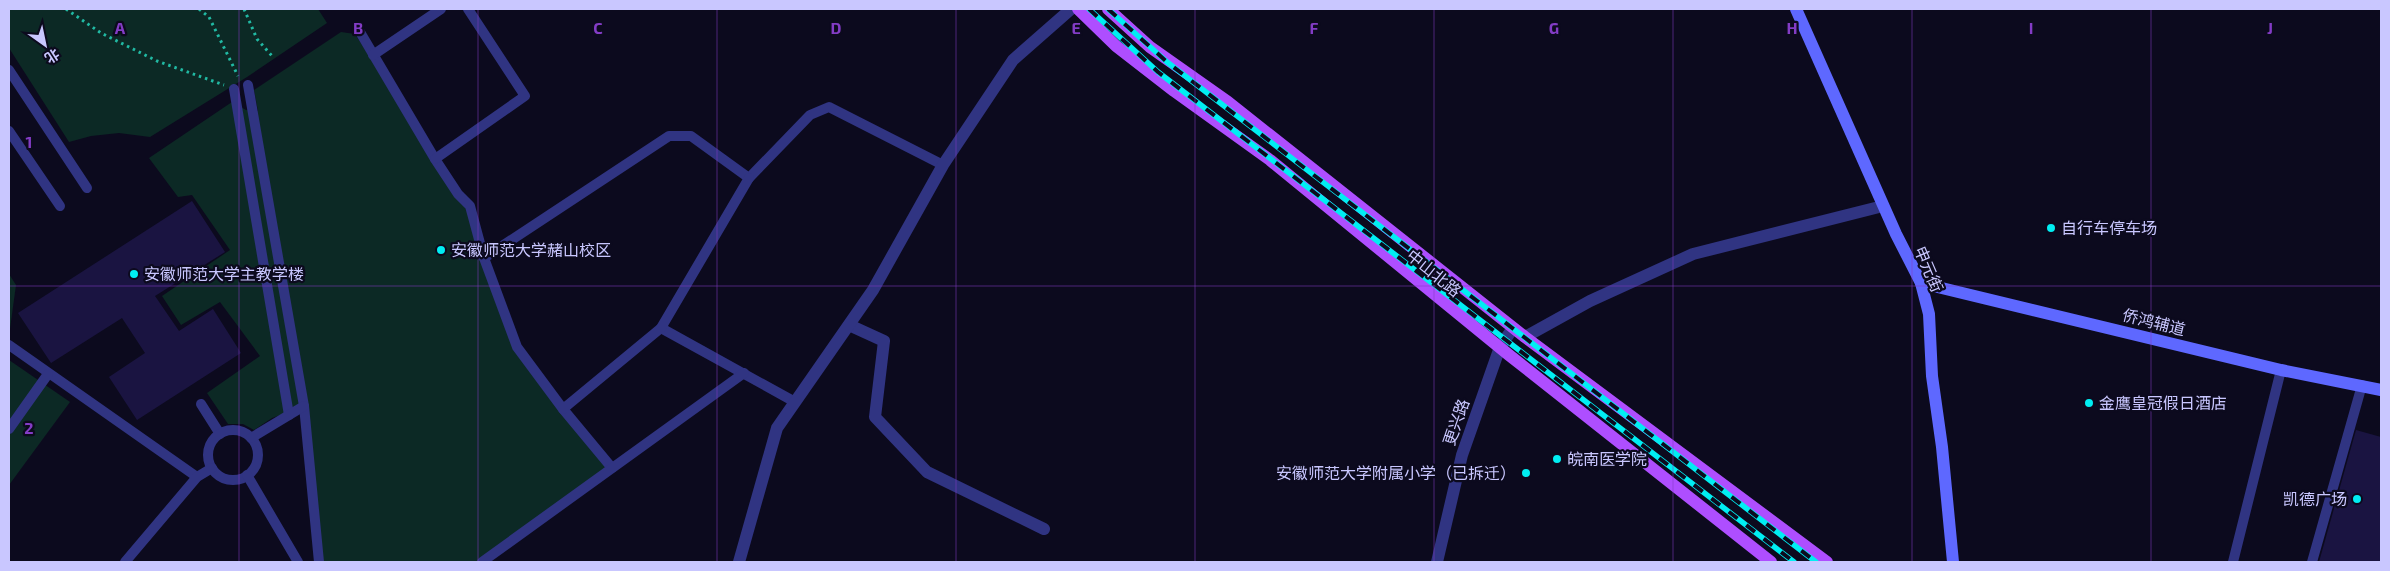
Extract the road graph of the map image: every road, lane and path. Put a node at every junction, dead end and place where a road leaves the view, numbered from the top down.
1 (66, 9) edge
2 (199, 9) edge
3 (244, 9) edge
4 (441, 9) edge
5 (468, 9) edge
6 (1071, 9) edge
7 (1078, 9) edge
8 (1108, 9) edge
9 (1796, 9) edge
10 (360, 32) dead end
11 (373, 55) junction
12 (272, 56) dead end
13 (9, 70) edge
14 (248, 85) joint
15 (234, 88) joint
16 (9, 131) edge
17 (435, 159) junction
18 (943, 165) junction
19 (749, 178) junction
20 (86, 188) dead end
21 (60, 206) dead end
22 (1883, 206) junction
23 (484, 258) junction
24 (1921, 283) junction
25 (849, 325) junction
26 (661, 328) junction
27 (1513, 328) junction
28 (1525, 337) junction
29 (9, 345) edge
30 (1500, 348) junction
31 (2281, 370) junction
32 (744, 373) junction
33 (48, 374) junction
34 (2362, 385) junction
35 (2381, 390) edge
36 (796, 402) junction
37 (201, 404) dead end
38 (304, 406) junction
39 (563, 409) junction
40 (289, 416) junction
41 (9, 429) edge
42 (220, 434) junction
43 (251, 438) junction
44 (212, 468) junction
45 (612, 468) junction
46 (247, 475) junction
47 (197, 477) junction
48 (1044, 529) dead end
49 (125, 562) edge
50 (298, 562) edge
51 (319, 562) edge
52 (482, 562) edge
53 (739, 562) edge
54 (1437, 562) edge
55 (1771, 562) edge
56 (1827, 562) edge
57 (1953, 562) edge
58 (2233, 562) edge
59 (2312, 562) edge

1 - 15 path
2 - 14 path
3 - 12 path
4 - 11 lane
5 - 17 lane
6 - 18 street
7 - 30 main road, 中山北路
8 - 27 main road
9 - 22 street, 申元街
10 - 11 lane
11 - 17 lane
13 - 20 lane
14 - 38 lane
15 - 40 lane
16 - 21 lane
17 - 23 lane
18 - 19 lane
18 - 25 street
19 - 23 lane
19 - 26 lane
22 - 24 street, 申元街
22 - 28 street
23 - 39 lane
24 - 31 street, 侨鸿辅道
24 - 57 street, 申元街
25 - 36 street
25 - 48 street
26 - 32 lane
26 - 39 lane
27 - 28 main road
27 - 30 street, 更兴路
28 - 56 main road
29 - 33 lane
30 - 54 street, 更兴路
30 - 55 main road, 中山北路
31 - 34 street, 侨鸿辅道
31 - 58 lane
32 - 36 lane
32 - 45 lane
33 - 41 lane
33 - 47 lane
34 - 35 street, 侨鸿辅道
34 - 59 lane
36 - 53 street
37 - 42 lane
38 - 40 lane
38 - 51 lane
39 - 45 lane
40 - 43 lane
42 - 43 lane
42 - 44 lane
43 - 46 lane
44 - 46 lane
44 - 47 lane
45 - 52 lane
46 - 50 lane
47 - 49 lane

